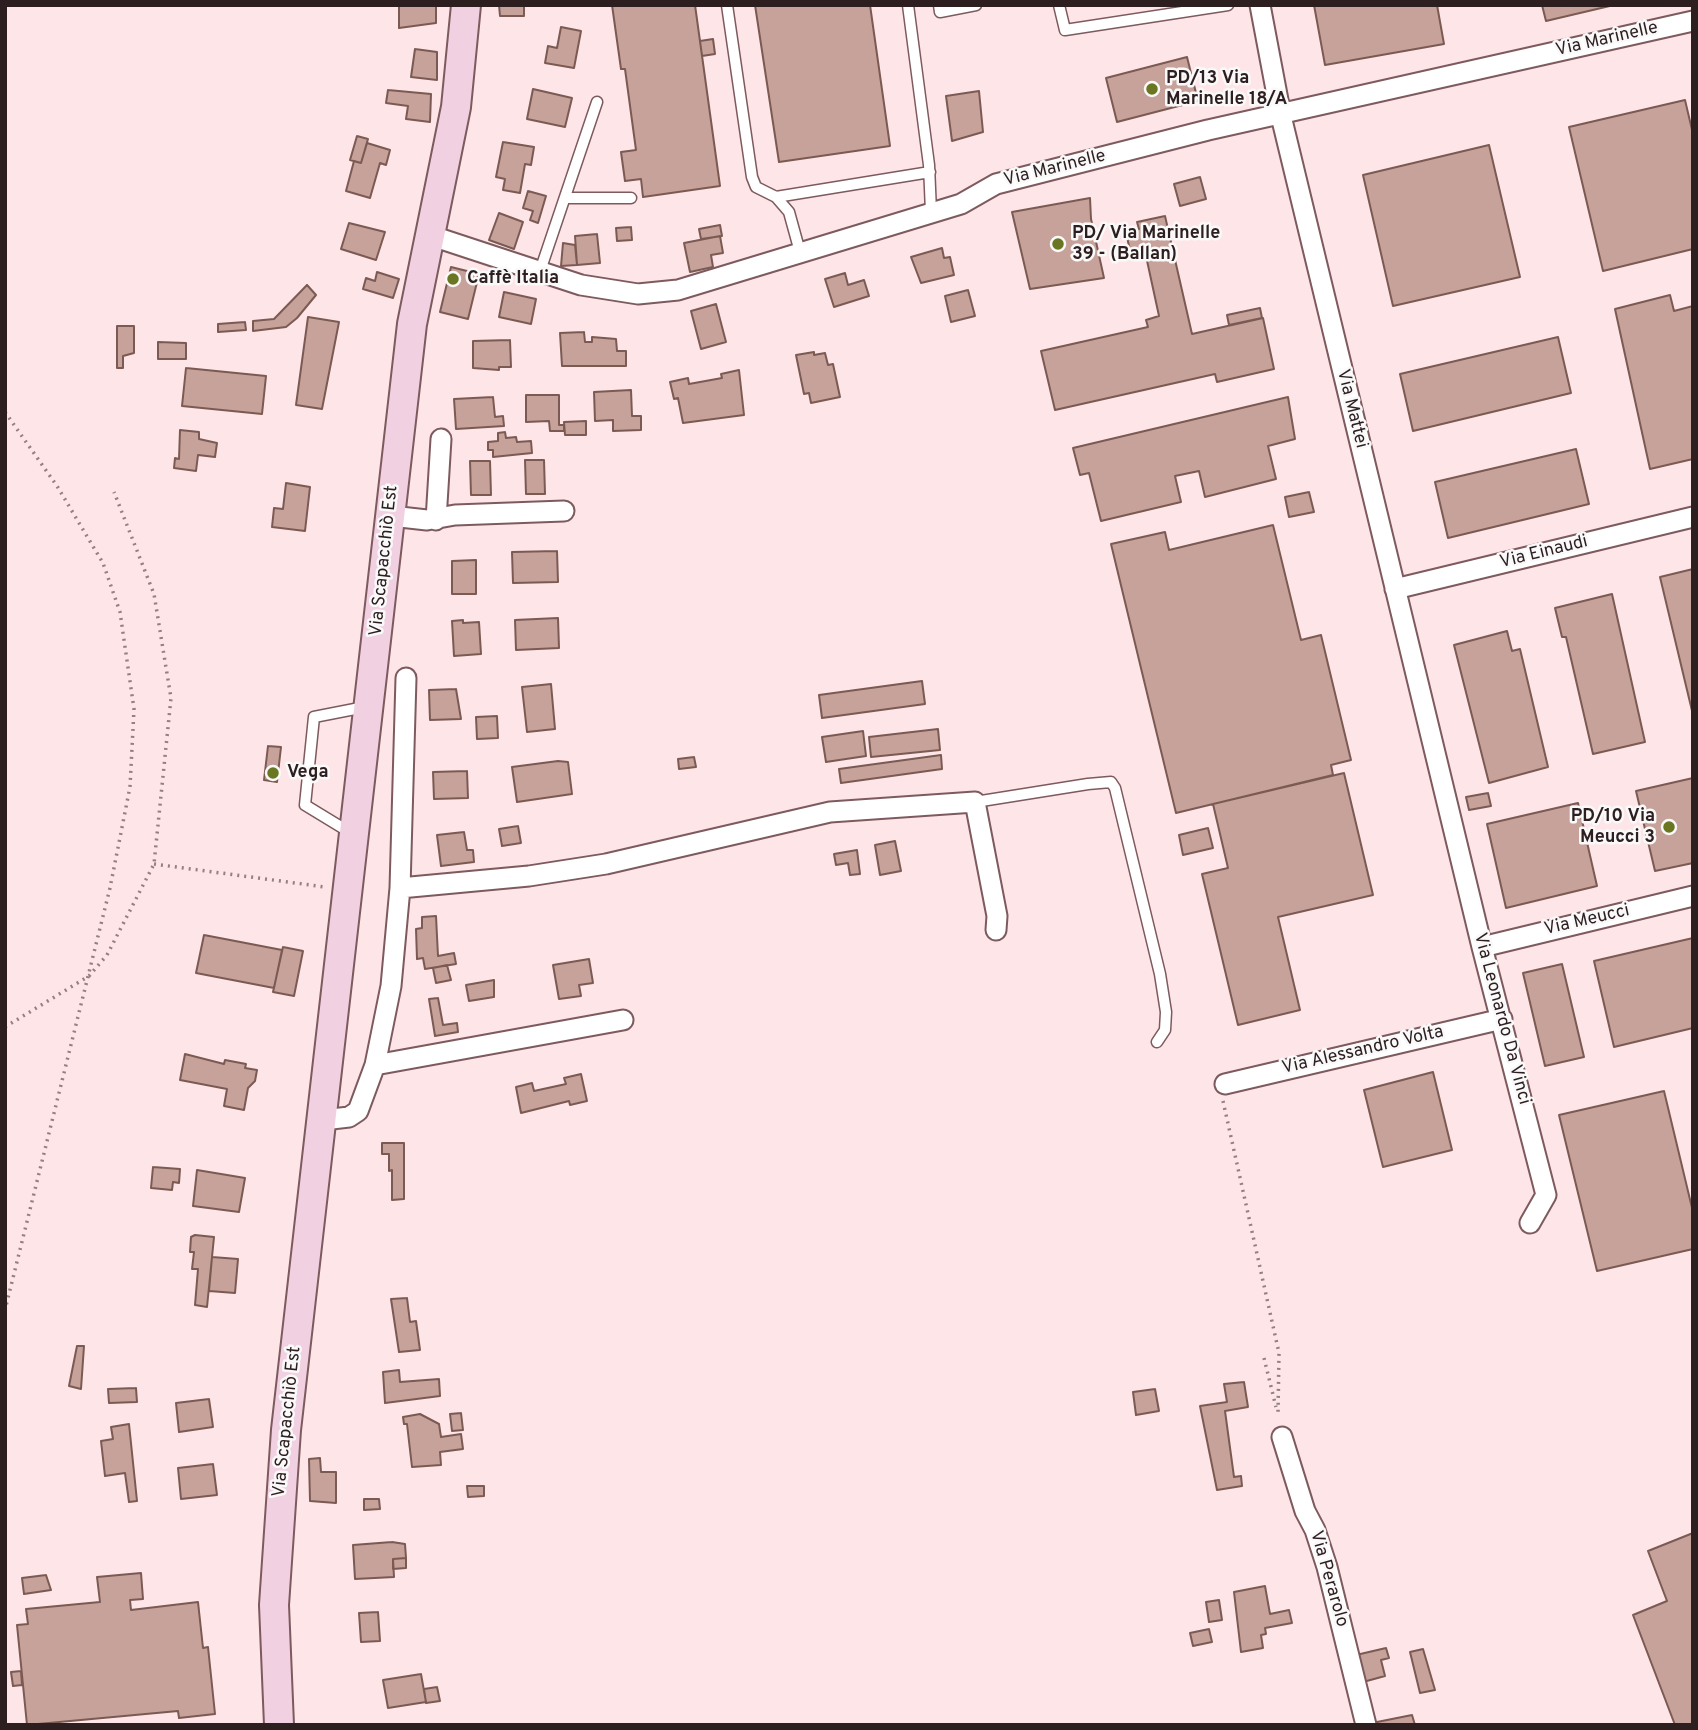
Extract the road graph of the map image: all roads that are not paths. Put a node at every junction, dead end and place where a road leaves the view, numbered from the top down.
1 (466, 5) edge
2 (727, 5) edge
3 (908, 5) edge
4 (939, 5) edge
5 (976, 5) edge
6 (1059, 5) edge
7 (1228, 5) edge
8 (1260, 5) edge
9 (1693, 20) edge
10 (597, 102) dead end
11 (1281, 116) junction
12 (930, 172) junction
13 (776, 197) junction
14 (565, 198) junction
15 (631, 198) dead end
16 (931, 212) junction
17 (429, 235) junction
18 (800, 252) junction
19 (540, 271) junction
20 (441, 439) dead end
21 (564, 510) dead end
22 (391, 516) junction
23 (1693, 517) edge
24 (436, 520) junction
25 (1395, 589) junction
26 (406, 678) dead end
27 (369, 706) junction
28 (975, 802) junction
29 (1449, 811) joint
30 (354, 835) junction
31 (400, 888) junction
32 (1693, 896) edge
33 (996, 930) dead end
34 (1482, 947) junction
35 (1502, 1019) junction
36 (623, 1020) dead end
37 (1157, 1042) dead end
38 (375, 1065) junction
39 (1225, 1084) road end
40 (323, 1120) junction
41 (1530, 1223) dead end
42 (1282, 1437) road end
43 (279, 1725) edge
44 (1366, 1725) edge

1 - 17 main road, Via Scapacchiò Est
2 - 13 lane
3 - 12 lane
4 - 5 lane
6 - 7 lane
8 - 11 street, Via Mattei
9 - 11 street, Via Marinelle
10 - 14 lane
11 - 16 street, Via Marinelle
11 - 25 street, Via Mattei
12 - 13 lane
12 - 16 lane
13 - 18 lane
14 - 15 lane
14 - 19 lane
16 - 18 street, Via Marinelle
17 - 19 street, Via Marinelle
17 - 22 main road, Via Scapacchiò Est
18 - 19 street, Via Marinelle
20 - 24 street
21 - 24 street
22 - 24 street
22 - 27 main road, Via Scapacchiò Est
23 - 25 street, Via Einaudi
25 - 29 street, Via Mattei
26 - 31 street
27 - 30 main road, Via Scapacchiò Est
27 - 30 lane
28 - 31 street
28 - 33 street
28 - 37 lane
29 - 34 street, Via Leonardo Da Vinci
30 - 40 main road, Via Scapacchiò Est
31 - 38 street
32 - 34 street, Via Meucci
34 - 35 street, Via Leonardo Da Vinci
35 - 39 street, Via Alessandro Volta
35 - 41 street, Via Leonardo Da Vinci
36 - 38 street
38 - 40 street
40 - 43 main road, Via Scapacchiò Est
42 - 44 street, Via Perarolo

